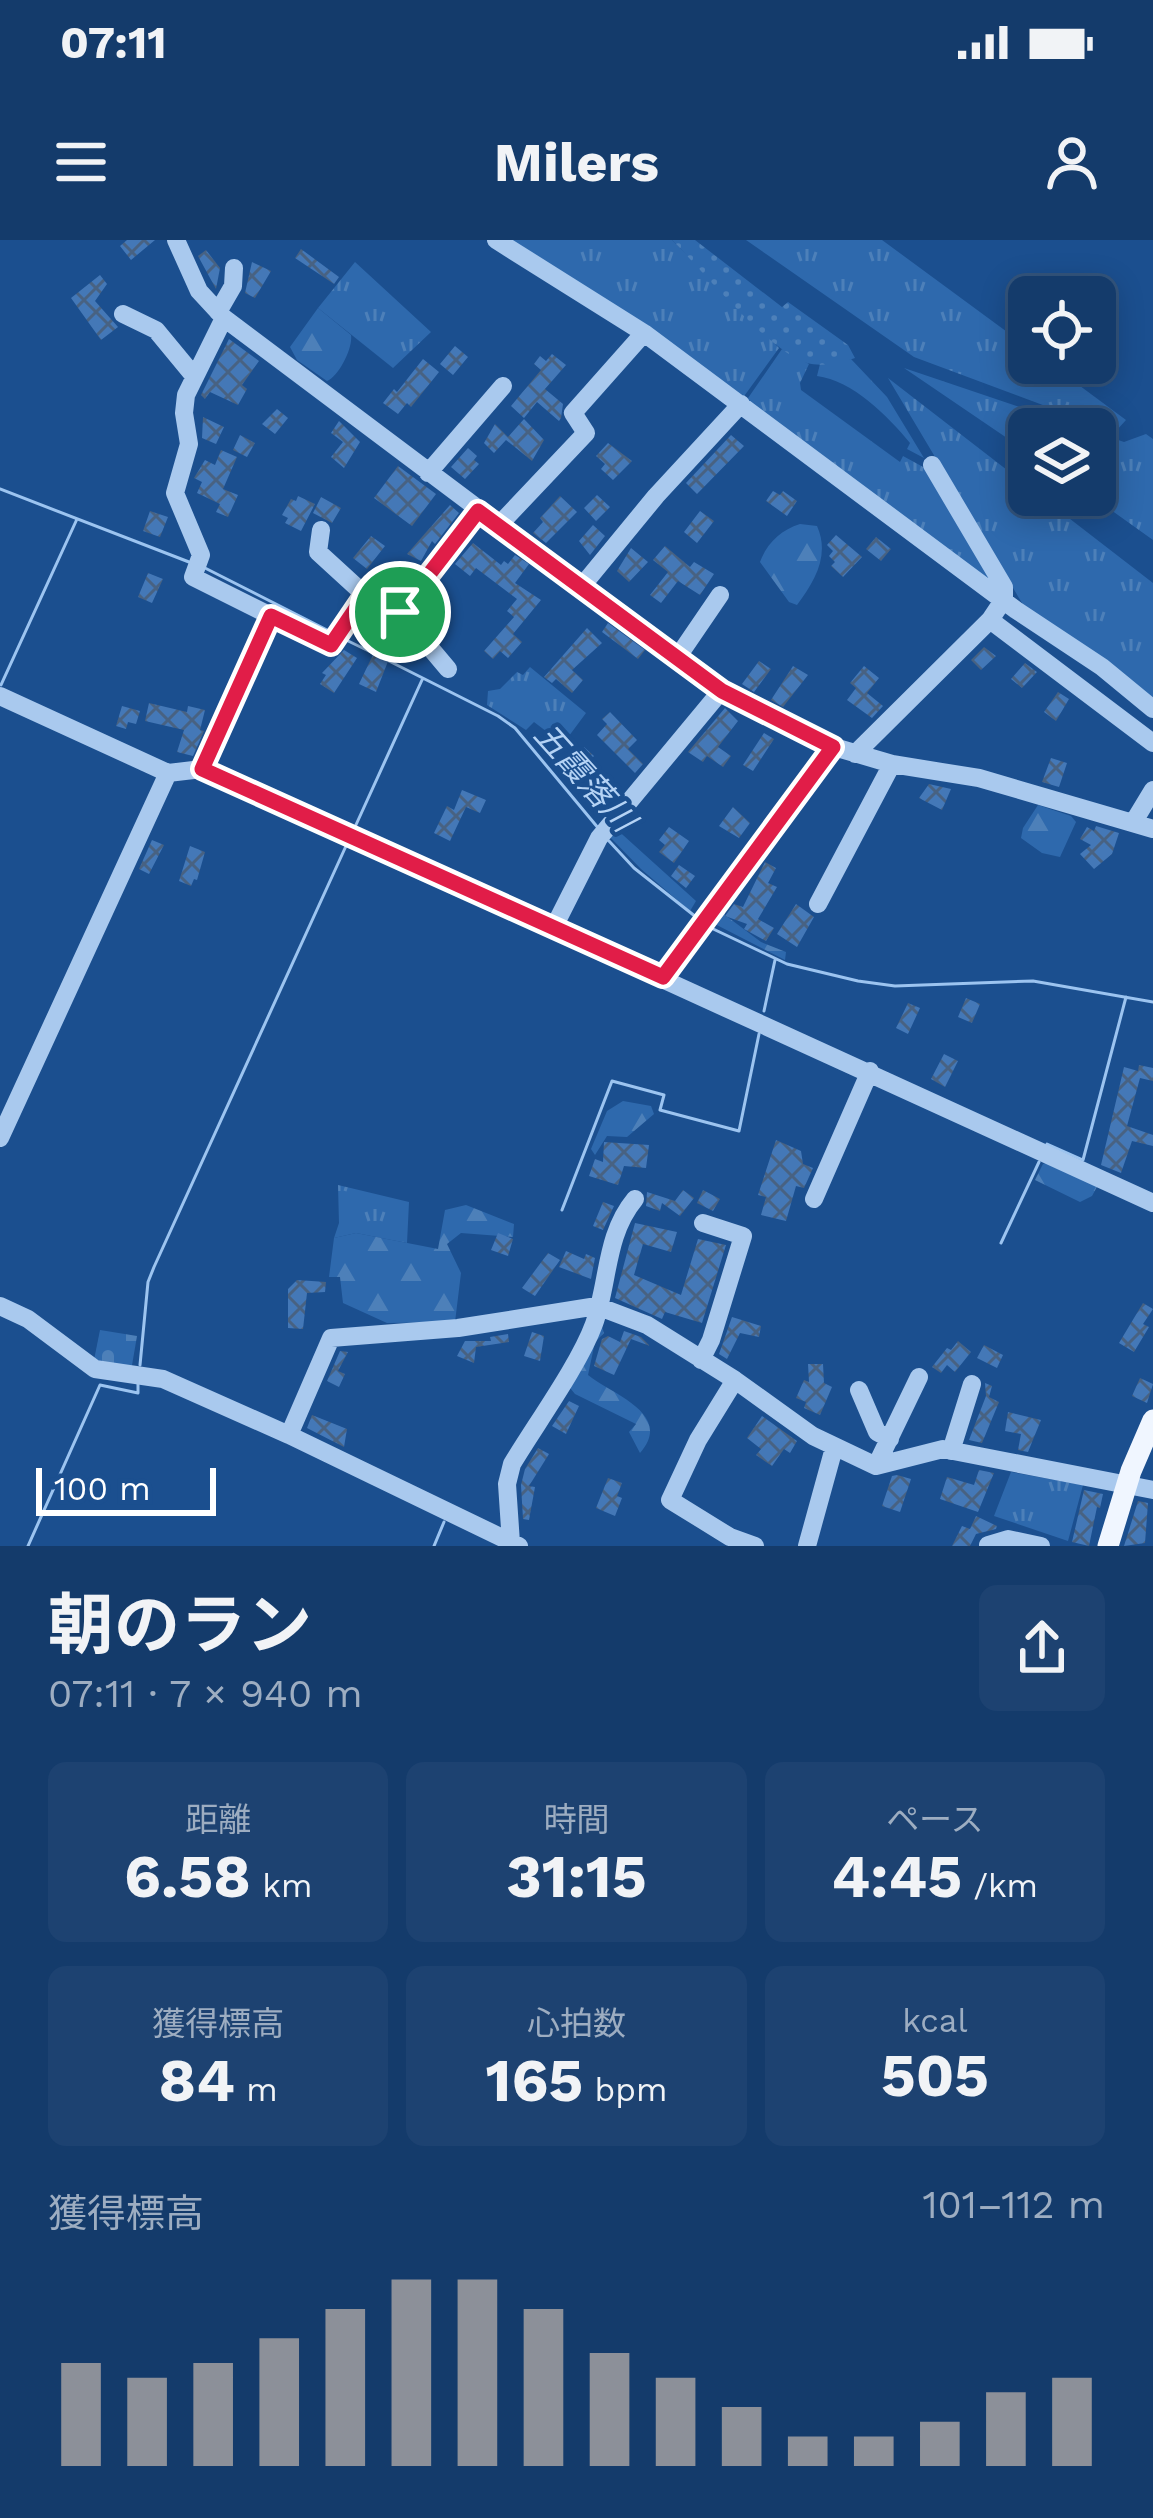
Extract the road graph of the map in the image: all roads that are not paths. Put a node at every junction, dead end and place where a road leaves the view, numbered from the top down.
1 (176, 240) edge
2 (496, 240) edge
3 (234, 268) dead end
4 (123, 314) dead end
5 (221, 315) junction
6 (644, 333) junction
7 (194, 376) junction
8 (503, 386) dead end
9 (741, 404) junction
10 (932, 465) dead end
11 (428, 473) junction
12 (478, 511) junction
13 (498, 526) junction
14 (321, 530) dead end
15 (581, 586) junction
16 (365, 595) junction
17 (721, 595) dead end
18 (1004, 599) junction
19 (400, 612) junction
20 (271, 616) junction
21 (991, 620) junction
22 (677, 658) junction
23 (448, 669) dead end
24 (722, 691) junction
25 (0, 696) edge
26 (1153, 709) edge
27 (1153, 742) edge
28 (833, 747) junction
29 (855, 754) junction
30 (892, 764) junction
31 (202, 769) junction
32 (168, 773) junction
33 (1153, 790) edge
34 (1133, 824) junction
35 (1153, 829) edge
36 (818, 904) dead end
37 (553, 929) junction
38 (663, 977) junction
39 (870, 1071) junction
40 (0, 1138) edge
41 (635, 1199) dead end
42 (814, 1199) dead end
43 (1153, 1203) edge
44 (703, 1223) dead end
45 (0, 1306) edge
46 (597, 1306) junction
47 (701, 1360) junction
48 (919, 1377) dead end
49 (735, 1380) junction
50 (972, 1384) dead end
51 (859, 1390) dead end
52 (1153, 1420) edge
53 (289, 1435) junction
54 (890, 1439) junction
55 (834, 1448) junction
56 (951, 1451) junction
57 (876, 1466) junction
58 (1126, 1487) junction
59 (1153, 1490) edge
60 (515, 1544) edge
61 (988, 1545) edge
62 (755, 1546) edge
63 (807, 1546) edge
64 (1041, 1546) edge
65 (1108, 1546) edge

1 - 5 street
2 - 6 street
3 - 5 street
4 - 7 street
5 - 7 street
5 - 11 street
6 - 9 street
6 - 13 street
7 - 20 street
8 - 11 street
9 - 15 street
9 - 18 street
10 - 18 street
11 - 12 street
12 - 13 street
12 - 19 street
13 - 15 street
14 - 16 street
15 - 22 street
16 - 19 street
16 - 20 street
17 - 22 street
18 - 21 street
18 - 26 street
19 - 23 street
20 - 31 street
21 - 27 street
21 - 29 street
22 - 24 street
24 - 28 street
24 - 37 street
25 - 32 street
28 - 29 street
28 - 38 street
29 - 30 street
30 - 34 street
30 - 36 street
31 - 32 street
31 - 37 street
32 - 40 street
33 - 34 street
34 - 35 street
37 - 38 street
38 - 39 street
39 - 42 street
39 - 43 street
41 - 46 street
44 - 47 street
45 - 53 street
46 - 47 street
46 - 53 street
46 - 60 street
47 - 49 street
48 - 54 street
49 - 55 street
49 - 62 street
50 - 56 street
51 - 54 street
52 - 58 main road
53 - 60 street
54 - 57 street
55 - 57 street
55 - 63 street
56 - 57 street
56 - 58 street
58 - 59 street
58 - 65 main road
61 - 64 street

